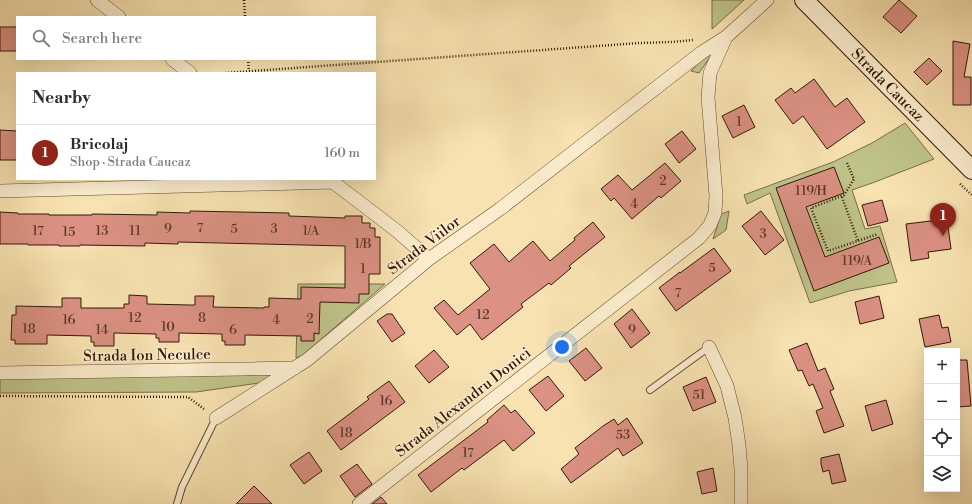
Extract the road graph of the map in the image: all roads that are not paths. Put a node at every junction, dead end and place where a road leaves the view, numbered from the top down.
1 (97, 0) edge
2 (768, 0) edge
3 (804, 0) edge
4 (118, 16) edge
5 (726, 37) junction
6 (173, 60) edge
7 (189, 72) edge
8 (972, 170) edge
9 (331, 181) edge
10 (0, 191) edge
11 (429, 259) junction
12 (709, 347) joint
13 (295, 368) junction
14 (0, 373) edge
15 (650, 390) dead end
16 (216, 418) joint
17 (177, 504) edge
18 (360, 504) edge
19 (740, 504) edge

1 - 4 street
2 - 5 street, Strada Alexandru Donici
3 - 8 street, Strada Caucaz
5 - 11 street, Strada Viilor
5 - 18 street, Strada Alexandru Donici
6 - 7 street
9 - 10 street
9 - 11 street
11 - 13 street, Strada Viilor
12 - 15 lane
12 - 19 street
13 - 14 street, Strada Ion Neculce
13 - 16 street, Strada Viilor
16 - 17 lane

